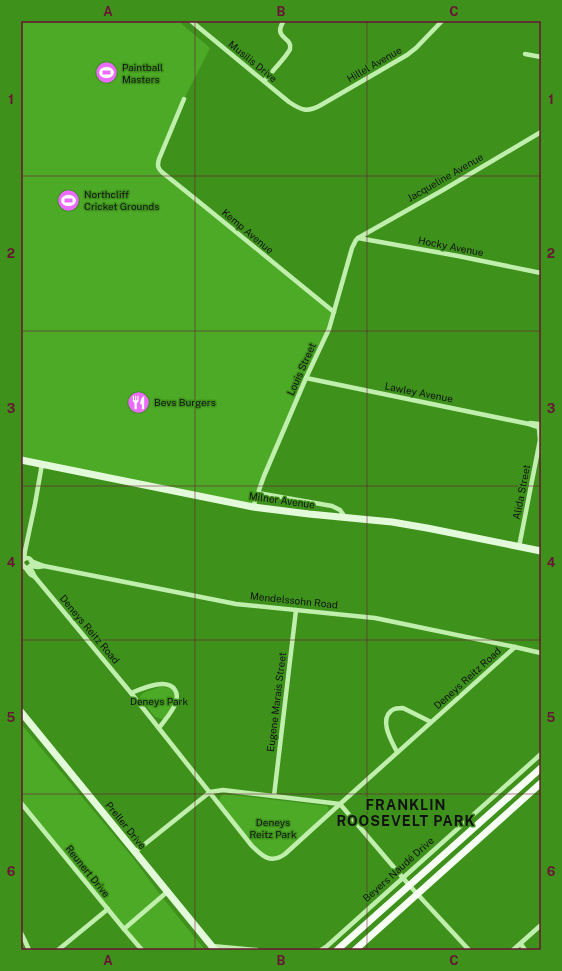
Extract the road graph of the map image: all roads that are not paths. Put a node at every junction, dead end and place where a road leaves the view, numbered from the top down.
1 (191, 21) edge
2 (442, 21) edge
3 (283, 22) edge
4 (525, 54) dead end
5 (541, 57) edge
6 (264, 81) junction
7 (184, 99) dead end
8 (307, 110) joint
9 (541, 132) edge
10 (358, 238) junction
11 (541, 273) edge
12 (334, 312) junction
13 (306, 378) junction
14 (540, 425) edge
15 (541, 440) edge
16 (21, 460) edge
17 (42, 464) junction
18 (258, 493) junction
19 (253, 506) junction
20 (345, 517) junction
21 (519, 547) junction
22 (541, 551) edge
23 (25, 562) edge
24 (296, 610) junction
25 (515, 647) junction
26 (541, 653) edge
27 (130, 693) junction
28 (21, 712) edge
29 (431, 722) junction
30 (159, 728) junction
31 (397, 752) junction
32 (541, 754) edge
33 (541, 768) edge
34 (541, 784) edge
35 (210, 792) junction
36 (274, 796) junction
37 (21, 803) edge
38 (340, 804) junction
39 (135, 852) junction
40 (403, 877) junction
41 (409, 885) junction
42 (167, 892) junction
43 (418, 894) junction
44 (108, 909) junction
45 (541, 926) edge
46 (124, 929) junction
47 (21, 934) edge
48 (521, 944) junction
49 (214, 948) edge
50 (28, 950) edge
51 (58, 950) edge
52 (142, 950) edge
53 (258, 950) edge
54 (321, 950) edge
55 (337, 950) edge
56 (355, 950) edge
57 (469, 950) edge
58 (513, 950) edge
59 (525, 950) edge

1 - 6 street, Musilis Drive
2 - 8 street, Hillel Avenue
3 - 6 street
4 - 5 street
6 - 8 street, Musilis Drive
7 - 12 street, Kemp Avenue
9 - 10 street, Jacqueline Avenue
10 - 11 street, Hocky Avenue
10 - 12 street, Louis Street
12 - 13 street, Louis Street
13 - 14 street, Lawley Avenue
13 - 18 street, Louis Street
14 - 15 street, Alida Street
15 - 21 street, Alida Street
16 - 17 main road, Milner Avenue
17 - 19 main road, Milner Avenue
17 - 23 street
18 - 19 street, Louis Street
18 - 20 street
19 - 20 main road, Milner Avenue
20 - 21 main road, Milner Avenue
21 - 22 main road, Milner Avenue
23 - 24 street, Mendelssohn Road
23 - 27 street, Deneys Reitz Road
24 - 25 street, Mendelssohn Road
24 - 36 street, Eugene Marais Street
25 - 26 street, Mendelssohn Road
25 - 29 street, Deneys Reitz Road
27 - 30 street, Deneys Reitz Road
27 - 30 street
28 - 39 main road, Preller Drive
29 - 31 street, Deneys Reitz Road
29 - 31 street, Deneys Reitz Road
30 - 35 street, Deneys Reitz Road
31 - 38 street, Deneys Reitz Road
32 - 40 street, Beyers Naudé Drive
33 - 41 main road, Beyers Naudé Drive
34 - 43 main road
35 - 36 street
35 - 38 street, Deneys Reitz Road
35 - 39 street
36 - 38 street
37 - 44 street, Reunert Drive
38 - 40 street
39 - 42 main road, Preller Drive
40 - 41 street
40 - 54 street, Beyers Naudé Drive
41 - 43 street
41 - 55 main road, Beyers Naudé Drive
42 - 46 street
42 - 49 main road, Preller Drive
43 - 56 main road
43 - 57 street
44 - 46 street, Reunert Drive
44 - 51 street
45 - 48 street
46 - 52 street, Reunert Drive
47 - 50 street
48 - 58 street
48 - 59 street
49 - 53 street

